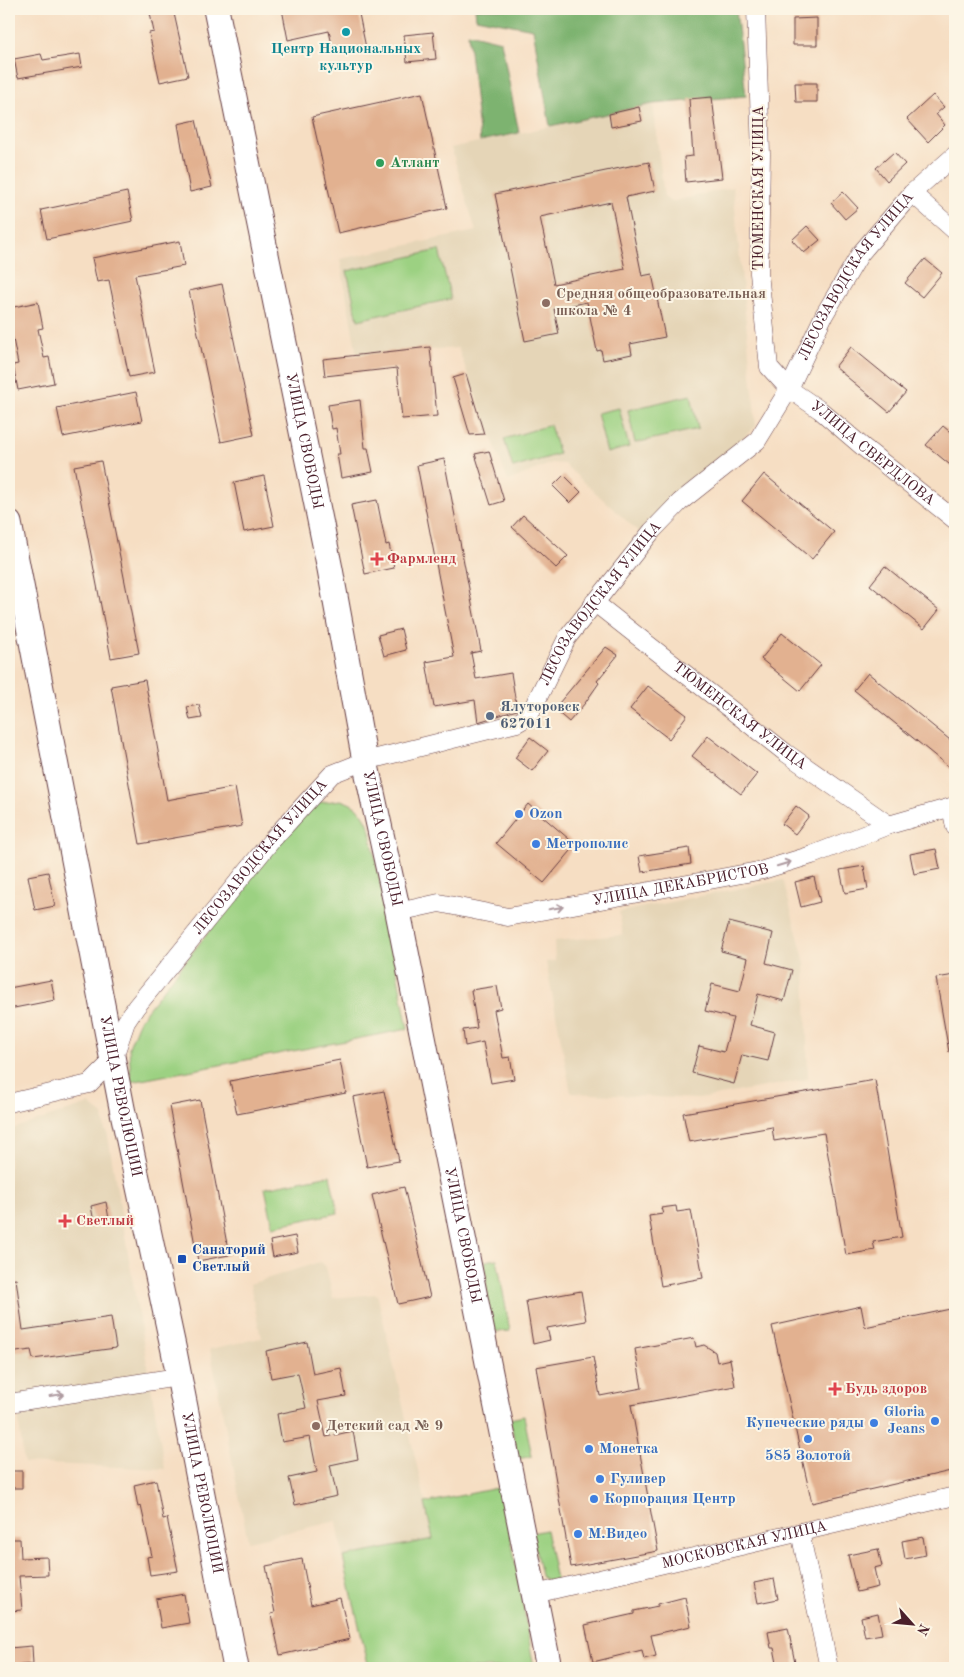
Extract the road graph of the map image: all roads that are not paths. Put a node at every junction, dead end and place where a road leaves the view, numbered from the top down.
1 (216, 9) edge
2 (756, 9) edge
3 (955, 155) edge
4 (912, 193) junction
5 (955, 231) edge
6 (789, 389) junction
7 (955, 520) edge
8 (9, 524) edge
9 (594, 602) junction
10 (365, 761) junction
11 (953, 807) edge
12 (889, 825) junction
13 (955, 827) edge
14 (398, 912) junction
15 (113, 1060) junction
16 (9, 1103) edge
17 (178, 1377) junction
18 (9, 1402) edge
19 (955, 1496) edge
20 (800, 1532) junction
21 (535, 1594) junction
22 (236, 1668) edge
23 (549, 1668) edge
24 (829, 1668) edge

1 - 10 street, УЛИЦА СВОБОДЫ
2 - 6 street, ТЮМЕНСКАЯ УЛИЦА
3 - 4 street, ЛЕСОЗАВОДСКАЯ УЛИЦА
4 - 5 street
4 - 6 street, ЛЕСОЗАВОДСКАЯ УЛИЦА
6 - 7 street, УЛИЦА СВЕРДЛОВА
6 - 9 street, ЛЕСОЗАВОДСКАЯ УЛИЦА
8 - 15 street, УЛИЦА РЕВОЛЮЦИИ
9 - 10 street, ЛЕСОЗАВОДСКАЯ УЛИЦА
9 - 12 street, ТЮМЕНСКАЯ УЛИЦА
10 - 14 street, УЛИЦА СВОБОДЫ
10 - 15 street, ЛЕСОЗАВОДСКАЯ УЛИЦА
11 - 12 street, УЛИЦА ДЕКАБРИСТОВ
11 - 13 street
14 -> 12 street, УЛИЦА ДЕКАБРИСТОВ
14 - 21 street, УЛИЦА СВОБОДЫ
15 - 16 street, ЛЕСОЗАВОДСКАЯ УЛИЦА
15 - 17 street, УЛИЦА РЕВОЛЮЦИИ
18 -> 17 street
17 - 22 street, УЛИЦА РЕВОЛЮЦИИ
19 - 20 street, МОСКОВСКАЯ УЛИЦА
20 - 21 street, МОСКОВСКАЯ УЛИЦА
20 - 24 street
21 - 23 street, УЛИЦА СВОБОДЫ

